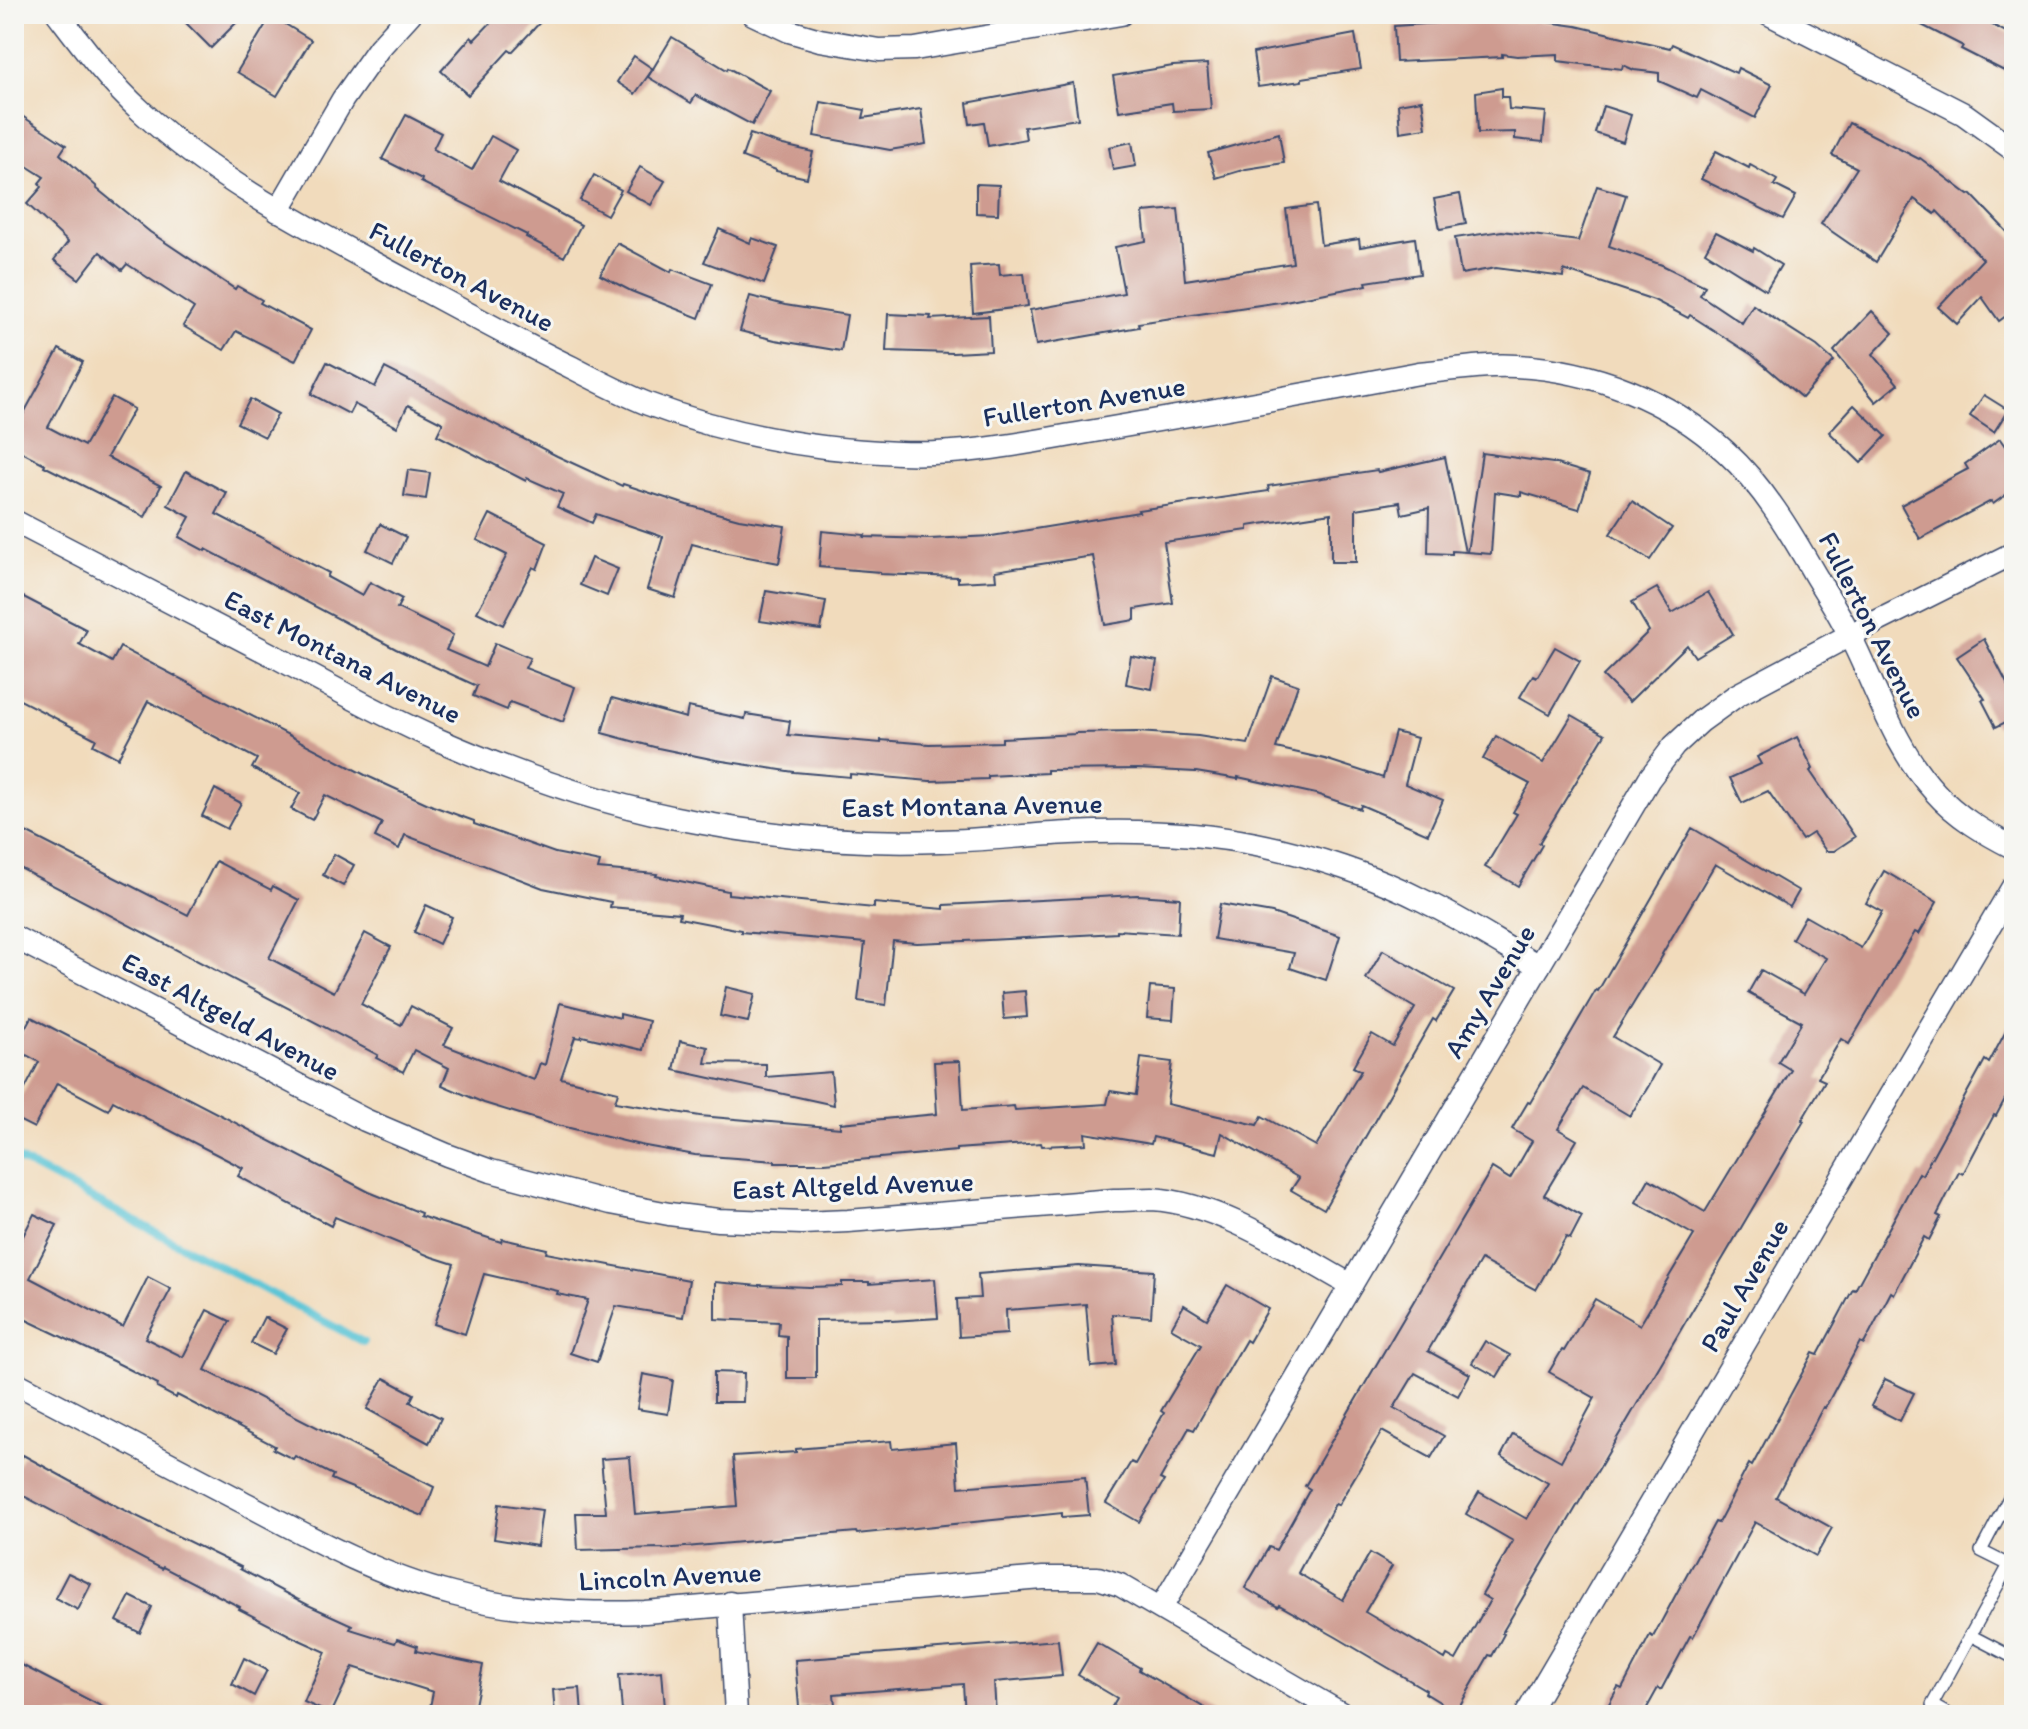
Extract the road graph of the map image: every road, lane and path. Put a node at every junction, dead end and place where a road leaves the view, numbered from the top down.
1 (58, 14) edge
2 (410, 14) edge
3 (753, 14) edge
4 (1121, 14) edge
5 (1769, 14) edge
6 (2014, 150) edge
7 (278, 211) junction
8 (14, 521) edge
9 (2014, 553) edge
10 (1850, 635) junction
11 (2014, 848) edge
12 (2014, 885) edge
13 (14, 937) edge
14 (1539, 966) junction
15 (1351, 1285) junction
16 (14, 1382) edge
17 (2014, 1488) edge
18 (2011, 1566) edge
19 (730, 1603) junction
20 (1161, 1608) junction
21 (1970, 1635) junction
22 (2014, 1658) edge
23 (736, 1715) edge
24 (1344, 1715) edge
25 (1526, 1715) edge
26 (1950, 1715) edge

1 - 7 street, Fullerton Avenue
2 - 7 street
3 - 4 street
5 - 6 street
7 - 10 street, Fullerton Avenue
8 - 14 street, East Montana Avenue
9 - 10 street, Amy Avenue
10 - 11 street, Fullerton Avenue
10 - 14 street, Amy Avenue
12 - 25 street, Paul Avenue
13 - 15 street, East Altgeld Avenue
14 - 15 street, Amy Avenue
15 - 20 street, Amy Avenue
16 - 19 street, Lincoln Avenue
17 - 18 lane
18 - 21 lane
19 - 20 street, Lincoln Avenue
19 - 23 street
20 - 24 street, Lincoln Avenue
21 - 22 lane
21 - 26 lane

